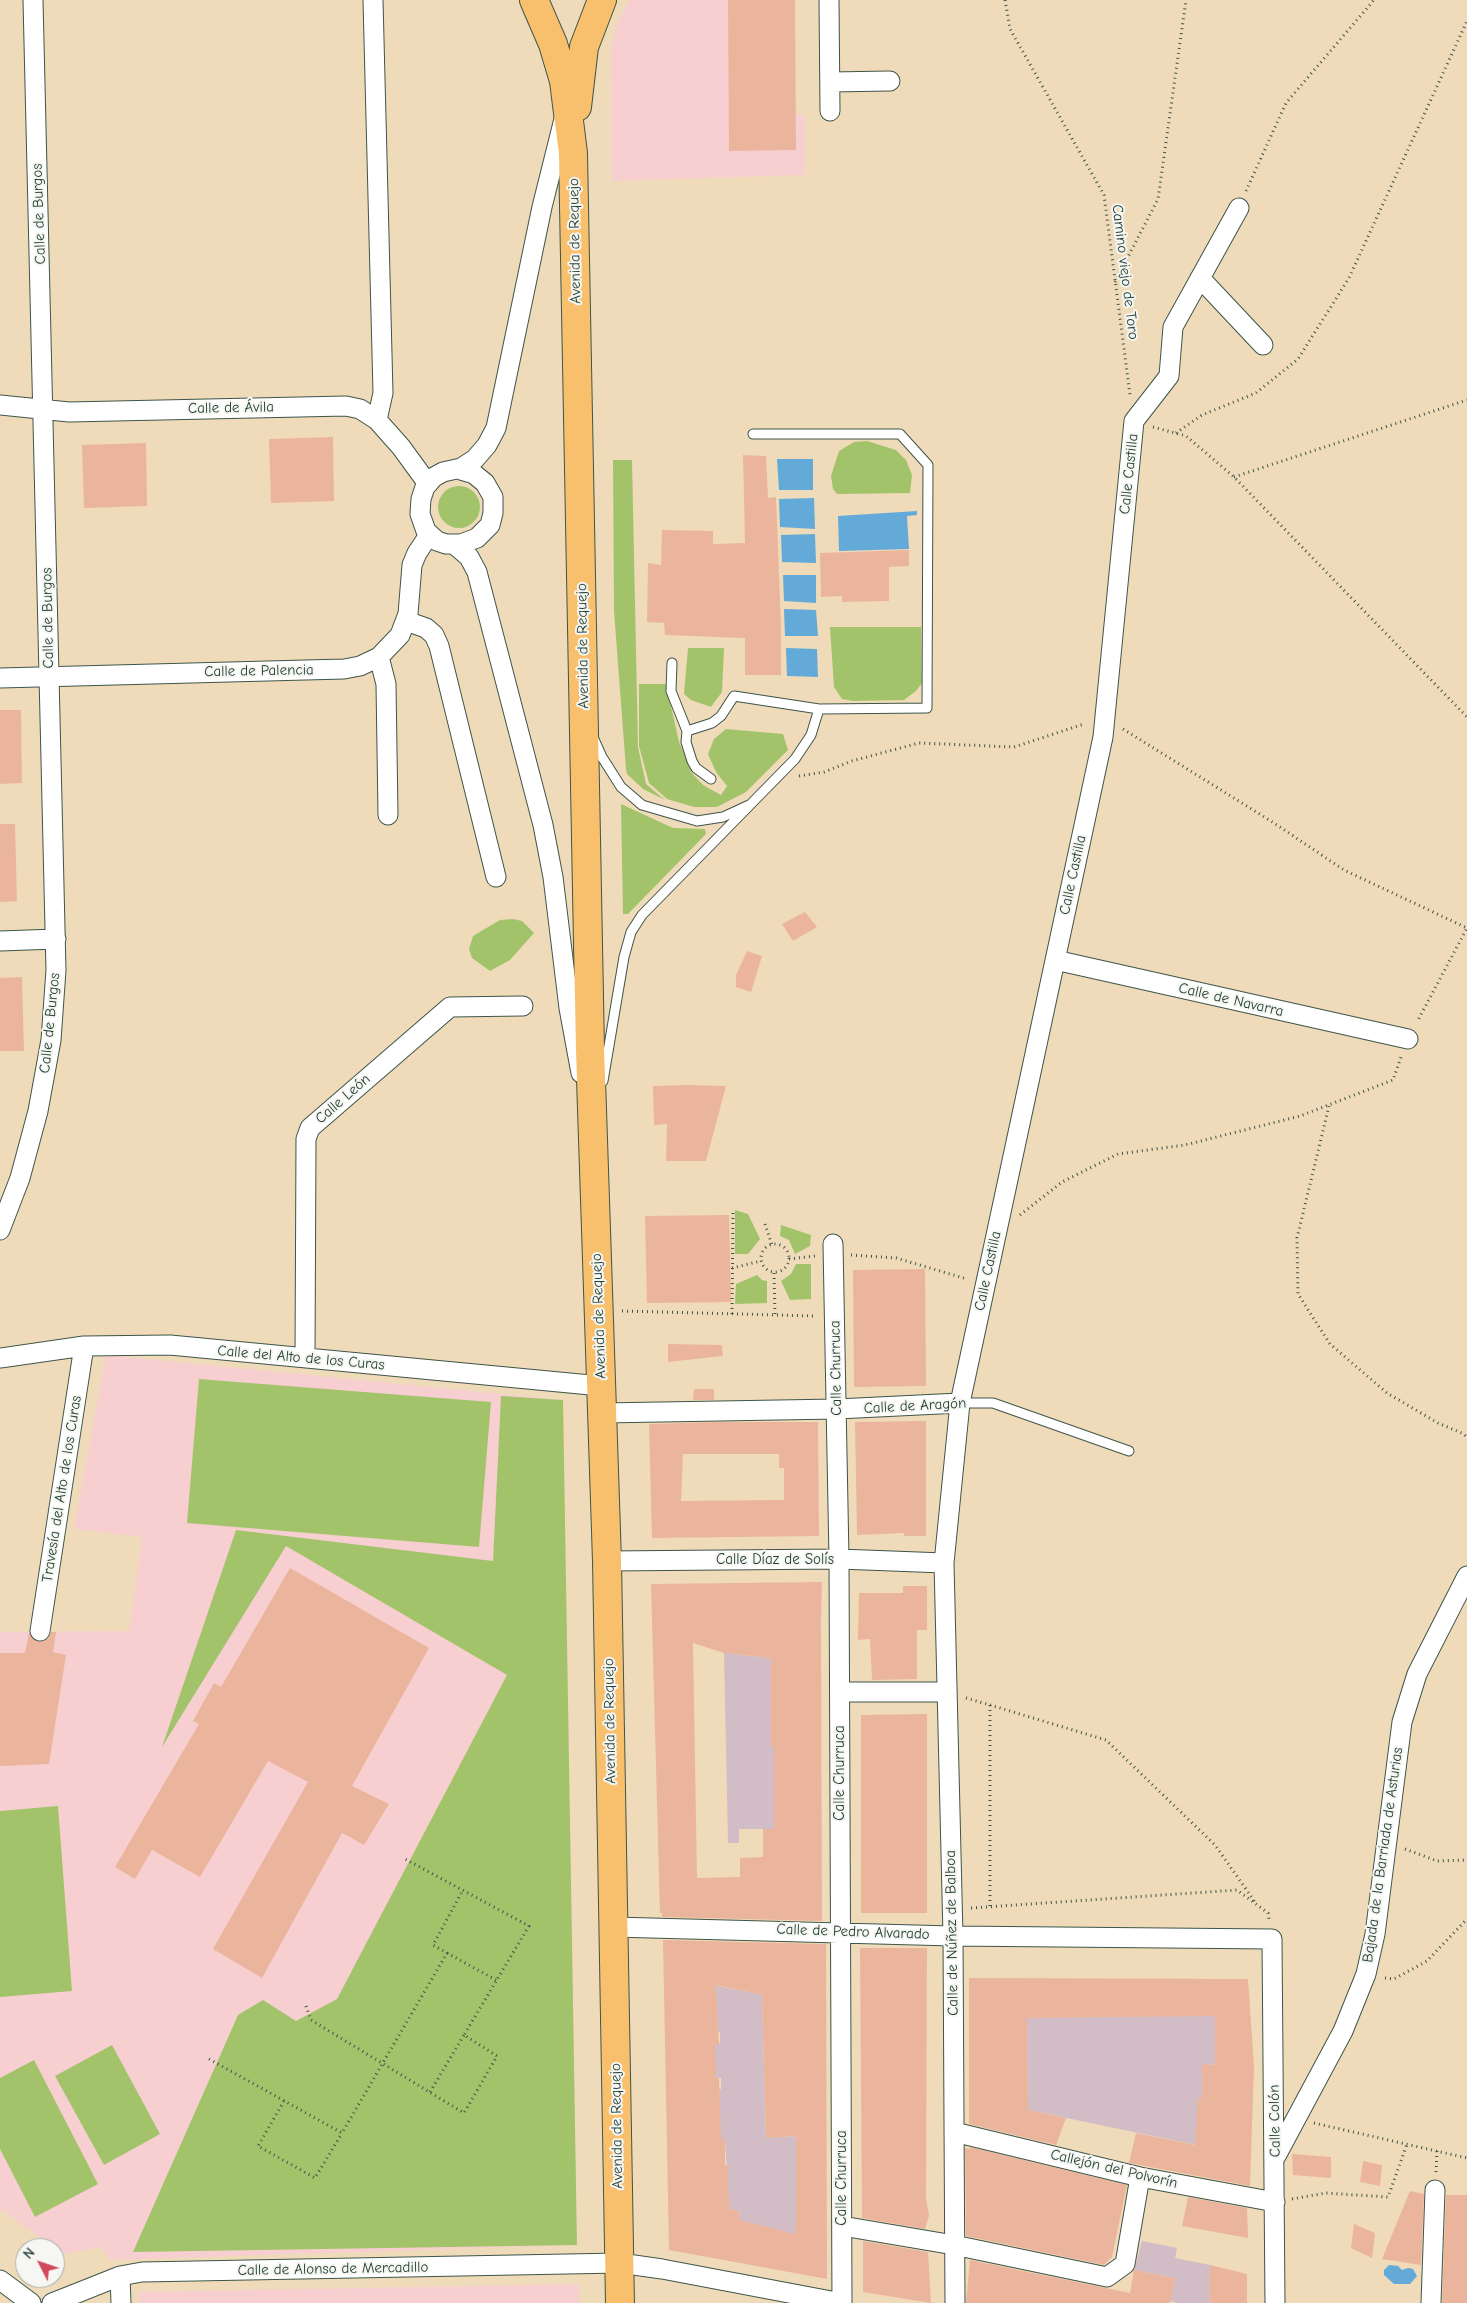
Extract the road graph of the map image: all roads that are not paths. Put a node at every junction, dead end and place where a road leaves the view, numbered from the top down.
1 (34, 0) edge
2 (373, 0) edge
3 (534, 0) edge
4 (602, 0) edge
5 (829, 0) edge
6 (890, 81) dead end
7 (831, 82) junction
8 (568, 102) junction
9 (830, 111) dead end
10 (573, 153) junction
11 (1239, 208) road end
12 (1200, 278) junction
13 (1263, 345) dead end
14 (0, 405) edge
15 (43, 409) junction
16 (377, 420) junction
17 (753, 434) dead end
18 (457, 469) junction
19 (428, 484) junction
20 (430, 535) junction
21 (455, 545) junction
22 (406, 621) junction
23 (379, 657) junction
24 (672, 663) dead end
25 (49, 677) junction
26 (0, 678) edge
27 (819, 709) junction
28 (585, 715) junction
29 (687, 730) junction
30 (711, 779) dead end
31 (754, 803) junction
32 (388, 815) dead end
33 (496, 877) dead end
34 (56, 940) junction
35 (0, 941) edge
36 (1055, 960) junction
37 (524, 1006) dead end
38 (1408, 1040) road end
39 (593, 1138) junction
40 (0, 1230) edge
41 (833, 1249) road end
42 (84, 1346) junction
43 (0, 1358) edge
44 (304, 1358) junction
45 (602, 1400) junction
46 (960, 1403) junction
47 (837, 1409) junction
48 (1129, 1450) dead end
49 (839, 1559) junction
50 (607, 1561) junction
51 (944, 1563) junction
52 (1467, 1576) edge
53 (40, 1631) dead end
54 (840, 1692) junction
55 (947, 1692) junction
56 (614, 1927) junction
57 (841, 1932) junction
58 (953, 1936) junction
59 (1272, 1939) joint
60 (954, 2132) junction
61 (1275, 2157) junction
62 (1140, 2176) junction
63 (1435, 2190) dead end
64 (1275, 2202) junction
65 (842, 2226) junction
66 (954, 2246) junction
67 (620, 2263) junction
68 (120, 2276) junction
69 (0, 2280) edge
70 (32, 2303) edge
71 (52, 2303) edge
72 (121, 2303) edge
73 (620, 2303) edge
74 (842, 2303) edge
75 (955, 2303) edge
76 (1275, 2303) edge
77 (1430, 2303) edge

1 - 15 street, Calle de Burgos
2 - 16 street
3 - 8 highway, Avenida de Requejo
4 - 10 highway, Avenida de Requejo
5 - 7 street
6 - 7 street
7 - 9 street
8 - 10 highway, Avenida de Requejo
8 - 18 street
10 - 28 highway, Avenida de Requejo
11 - 12 street, Calle Castilla
12 - 13 street
12 - 36 street, Calle Castilla
14 - 15 street, Calle de Ávila
15 - 16 street, Calle de Ávila
15 - 25 street, Calle de Burgos
16 - 19 street, Calle de Ávila
17 - 27 lane
18 - 19 street
18 - 21 street
19 - 20 street
20 - 21 street
20 - 22 street, Calle de Palencia
21 - 39 street
22 - 23 street, Calle de Palencia
22 - 33 street
23 - 25 street, Calle de Palencia
23 - 32 street
24 - 29 lane
25 - 26 street, Calle de Palencia
25 - 34 street, Calle de Burgos
27 - 29 lane
27 - 31 lane, Avenida de Requejo
28 - 31 lane
28 - 39 highway, Avenida de Requejo
29 - 30 lane
31 - 39 lane, Avenida de Requejo
34 - 35 street
34 - 40 street, Calle de Burgos
36 - 38 street, Calle de Navarra
36 - 46 street, Calle Castilla
37 - 44 street, Calle León
39 - 45 highway, Avenida de Requejo
41 - 47 street, Calle Churruca
42 - 43 street, Calle del Alto de los Curas
42 - 44 street, Calle del Alto de los Curas
42 - 53 street, Travesía del Alto de los Curas
44 - 45 street, Calle del Alto de los Curas
45 - 47 street, Calle de Aragón
45 - 50 highway, Avenida de Requejo
46 - 47 street, Calle de Aragón
46 - 48 lane, Calle de Aragón
46 - 51 street, Calle Castilla
47 - 49 street, Calle Churruca
49 - 50 street, Calle Díaz de Solís
49 - 51 street, Calle Díaz de Solís
49 - 54 street, Calle Churruca
50 - 56 highway, Avenida de Requejo
51 - 55 street, Calle de Núñez de Balboa
52 - 61 street, Bajada de la Barriada de Asturias
54 - 55 street
54 - 57 street, Calle Churruca
55 - 58 street, Calle de Núñez de Balboa
56 - 57 street, Calle de Pedro Alvarado
56 - 67 highway, Avenida de Requejo
57 - 58 street, Calle de Pedro Alvarado
57 - 65 street, Calle Churruca
58 - 59 street, Calle de Pedro Alvarado
58 - 60 street, Calle de Núñez de Balboa
59 - 61 street, Calle Colón
60 - 62 street, Callejón del Polvorín
60 - 66 street, Calle de Núñez de Balboa
61 - 64 street, Calle Colón
62 - 64 street, Callejón del Polvorín
62 - 66 street
63 - 77 street
64 - 76 street, Calle Colón
65 - 66 street
65 - 74 street, Calle Churruca
66 - 75 street, Calle de Núñez de Balboa
67 - 68 street, Calle de Alonso de Mercadillo
67 - 73 highway, Avenida de Requejo
67 - 74 street, Calle de Alonso de Mercadillo
68 - 71 street, Calle de Alonso de Mercadillo
68 - 72 street
69 - 70 street

